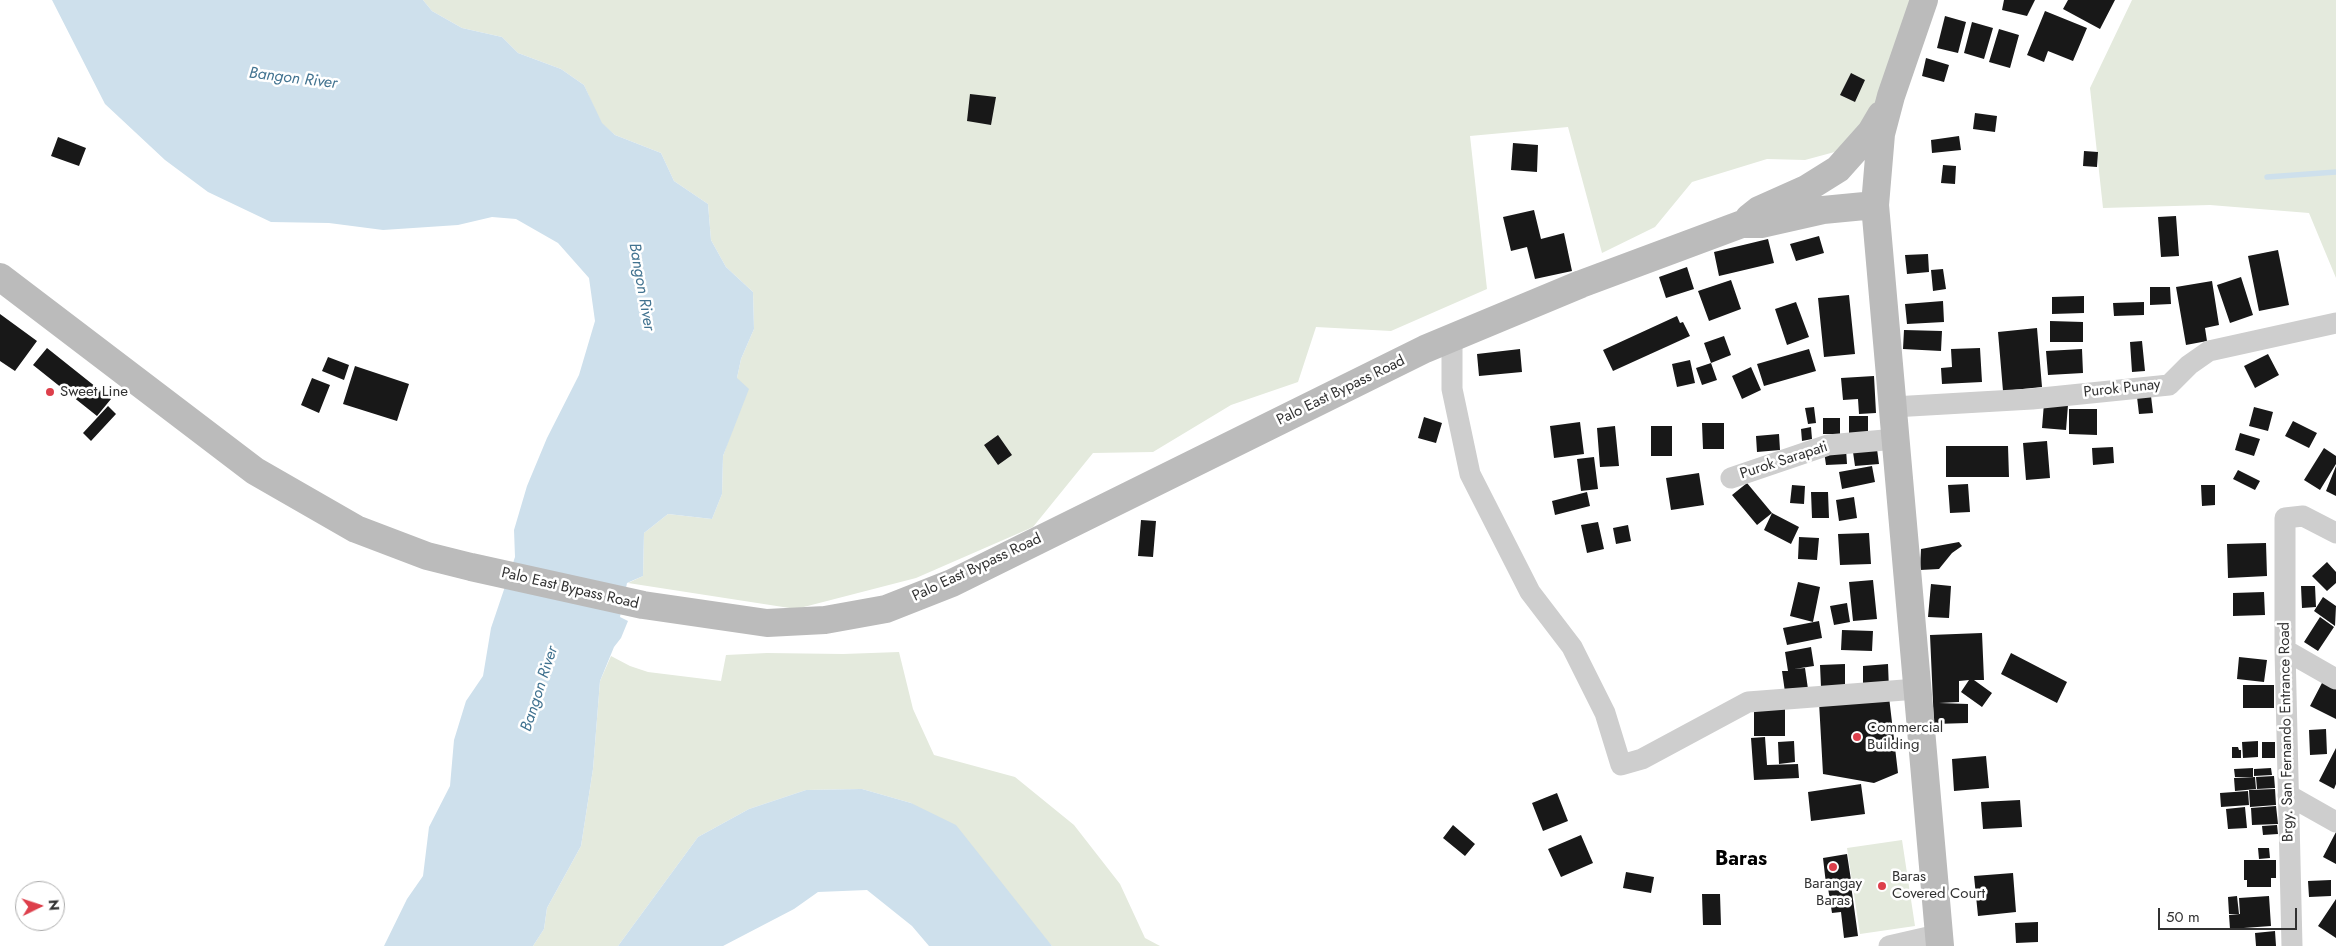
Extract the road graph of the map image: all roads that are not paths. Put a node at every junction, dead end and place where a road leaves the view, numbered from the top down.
1 (1924, 0) edge
2 (1890, 96) junction
3 (1877, 168) junction
4 (1838, 169) junction
5 (1875, 206) junction
6 (1742, 224) junction
7 (0, 277) edge
8 (2336, 322) edge
9 (1452, 338) junction
10 (1894, 407) junction
11 (1896, 440) junction
12 (1731, 478) dead end
13 (2336, 533) edge
14 (2285, 650) junction
15 (2336, 679) edge
16 (1917, 689) junction
17 (2288, 795) junction
18 (2336, 822) edge
19 (1938, 940) edge
20 (1889, 946) edge
21 (2292, 946) edge

1 - 2 main road
2 - 3 main road
2 - 4 main road, Palo East Bypass Road
3 - 4 main road, Palo East Bypass Road
3 - 5 main road
4 - 6 main road, Palo East Bypass Road
5 - 6 main road, Palo East Bypass Road
5 - 10 main road
6 - 9 main road, Palo East Bypass Road
7 - 9 main road, Palo East Bypass Road
8 - 10 street, Purok Punay
9 - 16 street
10 - 11 main road
11 - 12 street, Purok Sarapati
11 - 16 main road
13 - 14 street, Brgy. San Fernando Entrance Road
14 - 15 street
14 - 17 street, Brgy. San Fernando Entrance Road
16 - 19 main road
17 - 18 street
17 - 21 street, Brgy. San Fernando Entrance Road
19 - 20 street

